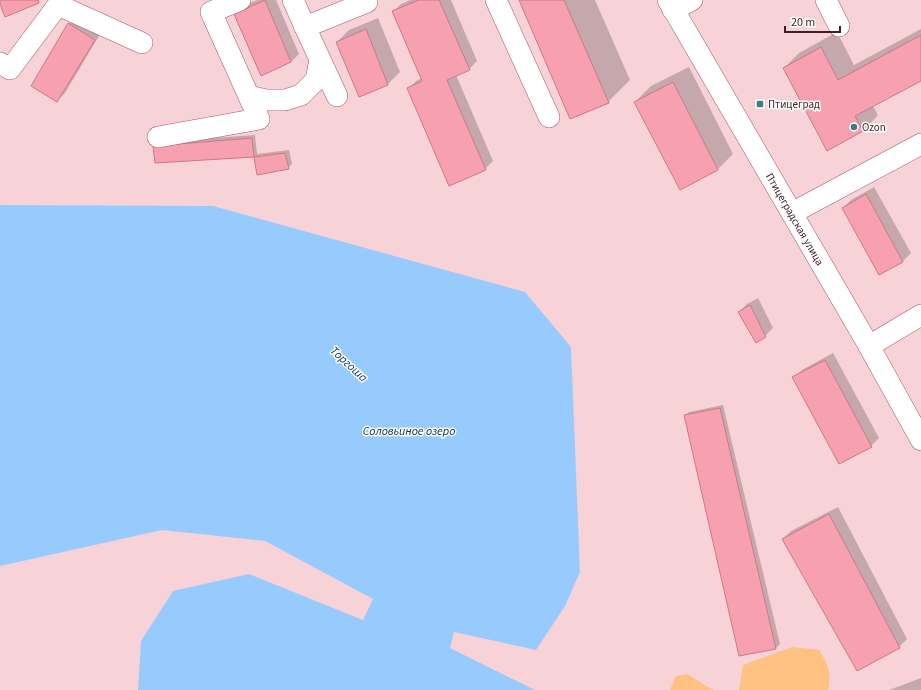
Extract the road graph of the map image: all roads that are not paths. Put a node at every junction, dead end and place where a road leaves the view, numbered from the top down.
1 (240, 0) edge
2 (293, 0) edge
3 (366, 0) edge
4 (496, 0) edge
5 (692, 0) edge
6 (826, 0) edge
7 (57, 2) edge
8 (671, 5) edge
9 (839, 26) dead end
10 (305, 28) junction
11 (142, 43) dead end
12 (320, 60) junction
13 (0, 63) edge
14 (249, 96) junction
15 (337, 96) dead end
16 (549, 117) dead end
17 (158, 137) dead end
18 (921, 144) edge
19 (792, 213) junction
20 (921, 315) edge
21 (869, 346) junction
22 (921, 440) edge

1 - 14 street
2 - 10 street
3 - 10 street
4 - 16 street
5 - 8 street
6 - 9 street
7 - 11 street
7 - 13 street
8 - 19 street, Птицеградская улица
10 - 12 street
12 - 14 street
12 - 15 street
14 - 17 street
18 - 19 street
19 - 21 street, Птицеградская улица
20 - 21 street
21 - 22 street, Птицеградская улица

